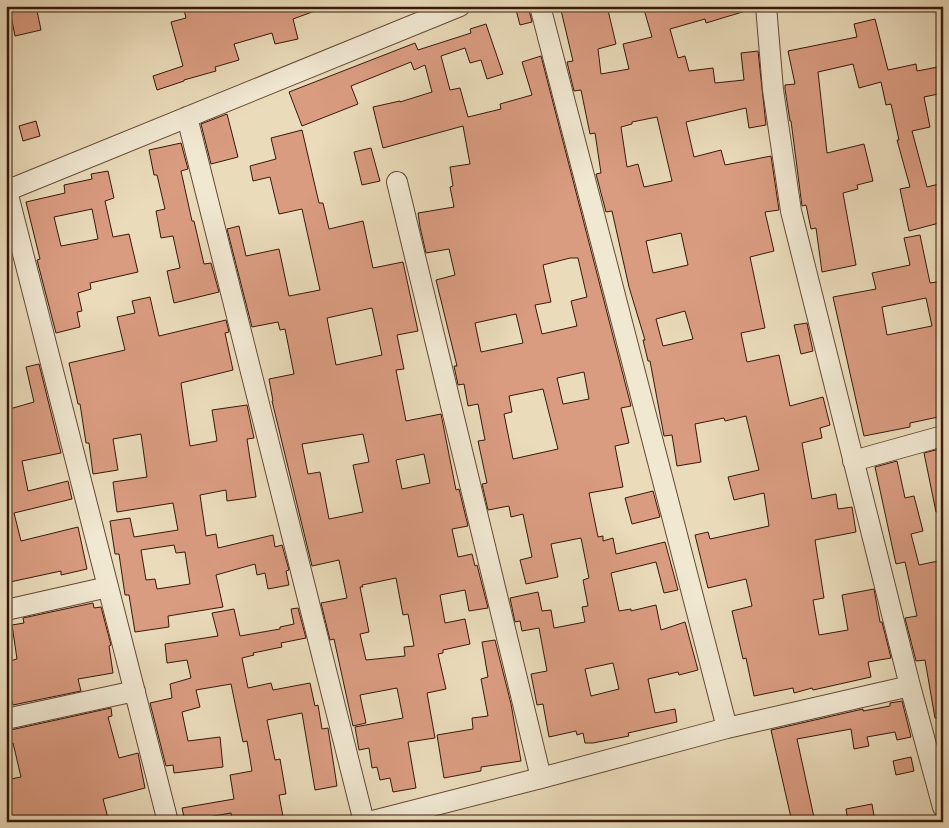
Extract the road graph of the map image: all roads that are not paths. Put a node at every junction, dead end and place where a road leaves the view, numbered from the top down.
1 (460, 6) edge
2 (540, 6) edge
3 (766, 6) edge
4 (187, 118) junction
5 (398, 182) dead end
6 (6, 191) edge
7 (943, 436) edge
8 (853, 461) junction
9 (108, 587) junction
10 (6, 610) edge
11 (910, 686) junction
12 (134, 691) junction
13 (6, 719) edge
14 (728, 728) junction
15 (541, 778) junction
16 (943, 807) edge
17 (168, 822) edge
18 (364, 822) edge
19 (369, 822) edge

1 - 4 street
2 - 14 street
3 - 8 street
4 - 6 street
4 - 18 street
5 - 15 street
6 - 9 street
7 - 8 street
8 - 11 street
9 - 10 street
9 - 12 street
11 - 14 street
11 - 16 street
12 - 13 street
12 - 17 street
14 - 15 street
15 - 19 street

